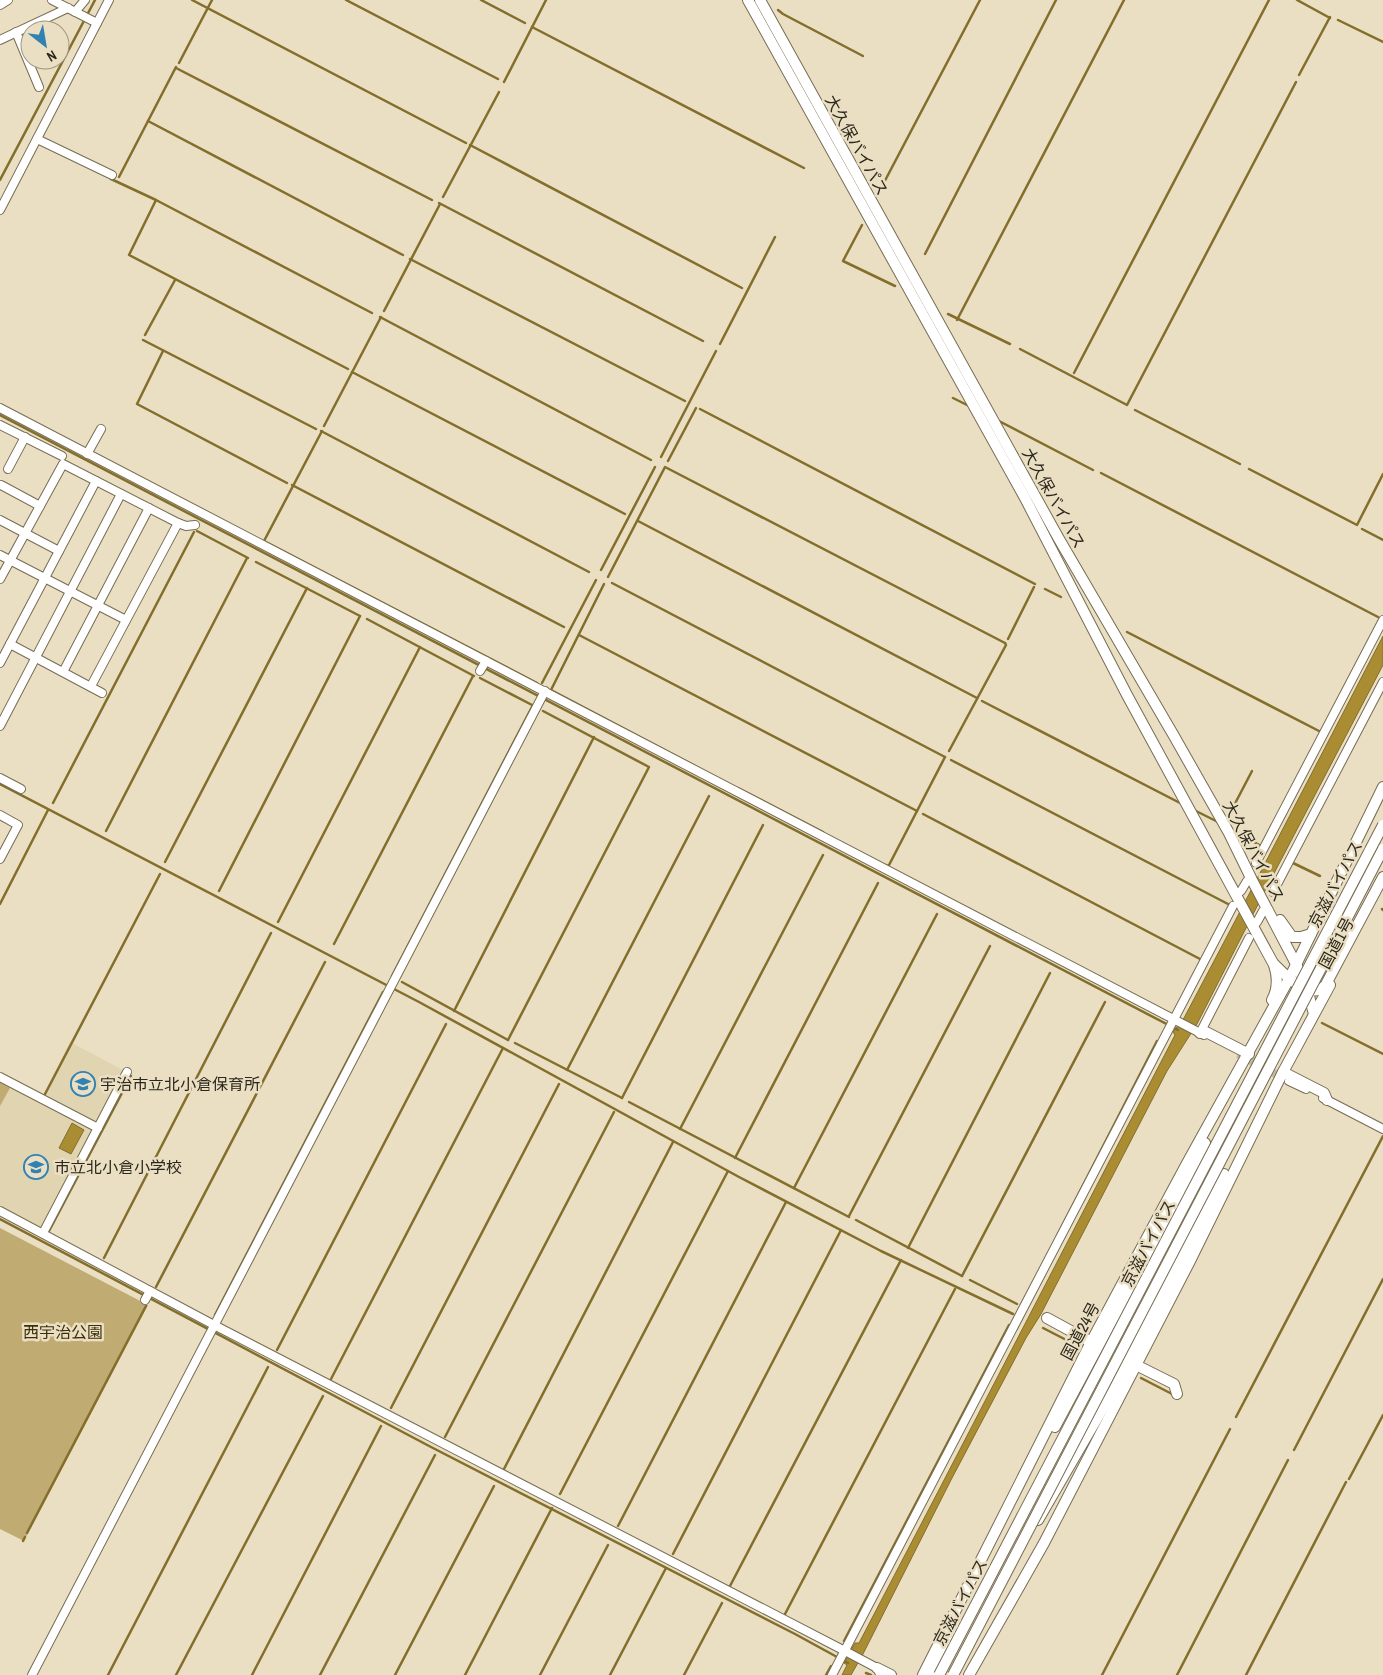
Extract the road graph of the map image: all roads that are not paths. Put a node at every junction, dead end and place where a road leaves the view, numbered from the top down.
1 (8, 0) edge
2 (52, 0) edge
3 (85, 0) edge
4 (109, 0) edge
5 (748, 0) edge
6 (760, 0) edge
7 (0, 5) edge
8 (75, 11) junction
9 (93, 21) junction
10 (16, 32) junction
11 (0, 40) edge
12 (39, 87) dead end
13 (36, 139) junction
14 (832, 142) junction
15 (112, 175) dead end
16 (0, 210) edge
17 (925, 309) junction
18 (0, 408) edge
19 (0, 425) edge
20 (34, 427) junction
21 (101, 429) dead end
22 (27, 437) junction
23 (87, 454) junction
24 (62, 456) dead end
25 (8, 469) dead end
26 (96, 481) junction
27 (1, 485) edge
28 (120, 494) junction
29 (40, 506) junction
30 (149, 508) junction
31 (0, 520) edge
32 (178, 523) junction
33 (195, 525) dead end
34 (25, 533) junction
35 (59, 551) junction
36 (0, 555) edge
37 (10, 560) junction
38 (45, 578) junction
39 (0, 579) edge
40 (70, 591) junction
41 (98, 606) junction
42 (126, 620) junction
43 (1383, 620) edge
44 (10, 644) junction
45 (36, 657) junction
46 (0, 662) edge
47 (64, 672) junction
48 (1383, 682) edge
49 (91, 686) junction
50 (102, 693) dead end
51 (543, 696) junction
52 (0, 726) edge
53 (0, 778) edge
54 (1383, 787) edge
55 (21, 789) dead end
56 (0, 814) edge
57 (1383, 824) edge
58 (1383, 850) edge
59 (0, 859) edge
60 (1256, 863) dead end
61 (1383, 877) edge
62 (1251, 878) junction
63 (1383, 886) edge
64 (1238, 900) junction
65 (1267, 900) junction
66 (1255, 924) junction
67 (1311, 934) junction
68 (1249, 938) dead end
69 (1273, 963) junction
70 (1296, 964) junction
71 (1289, 979) junction
72 (1307, 989) junction
73 (1314, 1014) junction
74 (1177, 1021) junction
75 (1199, 1032) junction
76 (1244, 1053) junction
77 (127, 1072) dead end
78 (1283, 1072) junction
79 (0, 1077) edge
80 (1289, 1081) tunnel mouth
81 (1230, 1088) junction
82 (1270, 1096) junction
83 (1327, 1100) junction
84 (98, 1128) junction
85 (1383, 1129) edge
86 (1205, 1132) junction
87 (0, 1211) edge
88 (43, 1233) junction
89 (1045, 1320) dead end
90 (214, 1325) junction
91 (1091, 1342) junction
92 (1136, 1365) junction
93 (1177, 1394) dead end
94 (992, 1602) junction
95 (844, 1653) junction
96 (879, 1672) edge
97 (32, 1675) edge
98 (832, 1675) edge
99 (891, 1675) edge
100 (923, 1675) edge
101 (933, 1675) edge
102 (939, 1675) edge
103 (953, 1675) edge
104 (969, 1675) edge

1 - 7 street
2 - 8 street
3 - 8 street
4 - 9 street
5 - 14 highway, 大久保バイパス
6 - 14 highway, 大久保バイパス
8 - 9 street
8 - 10 street
9 - 13 street
10 - 11 street
10 - 12 street
13 - 15 street
13 - 16 street
14 - 17 highway, 大久保バイパス
17 - 62 highway, 大久保バイパス
17 - 64 highway, 大久保バイパス
18 - 20 street
19 - 22 street
20 - 22 street
20 - 23 street
21 - 23 street
22 - 24 street
22 - 25 street
23 - 51 street
26 - 28 street
26 - 29 street
26 - 35 street
27 - 29 street
28 - 30 street
28 - 40 street
29 - 34 street
30 - 32 street
30 - 41 street
31 - 34 street
32 - 33 street
32 - 42 street
34 - 35 street
34 - 37 street
35 - 38 street
36 - 37 street
37 - 38 street
37 - 39 street
38 - 40 street
38 - 44 street
40 - 41 street
40 - 45 street
41 - 42 street
41 - 47 street
42 - 49 street
43 - 60 street
44 - 45 street
44 - 46 street
45 - 47 street
45 - 52 street
47 - 49 street
48 - 65 street
49 - 50 street
51 - 74 street
51 - 90 street
53 - 55 street
54 - 67 highway, 国道1号
56 - 59 street
57 - 102 highway, 京滋バイパス, bridge
58 - 94 highway, 京滋バイパス, bridge
61 - 72 highway
62 - 64 street
62 - 65 highway, 大久保バイパス
63 - 73 highway, 国道1号
64 - 66 highway, 大久保バイパス
64 - 74 street
65 - 66 street
65 - 67 highway
65 - 70 highway, 大久保バイパス
66 - 69 highway, 大久保バイパス
67 - 70 highway, 国道1号
68 - 75 street
69 - 71 highway, 大久保バイパス
69 - 76 highway
70 - 71 highway, 国道1号
70 - 72 highway, 大久保バイパス
71 - 72 highway, 大久保バイパス
71 - 76 highway, 国道24号
72 - 73 highway, 大久保バイパス
73 - 78 highway
74 - 75 street
74 - 95 street
75 - 76 highway
76 - 81 highway, 国道24号
76 - 86 highway
77 - 84 street
78 - 82 highway
78 - 83 highway
79 - 84 street
80 - 83 street
81 - 86 highway, 国道24号
81 - 101 highway
82 - 92 highway
82 - 94 highway, bridge
83 - 85 street
84 - 88 street
86 - 91 highway, 国道24号
87 - 88 street
88 - 90 street
89 - 91 highway
90 - 95 street
90 - 97 street
91 - 100 highway, 国道24号
92 - 93 highway
92 - 104 highway
94 - 103 highway, 京滋バイパス, bridge
95 - 96 street
95 - 98 street
96 - 99 highway

